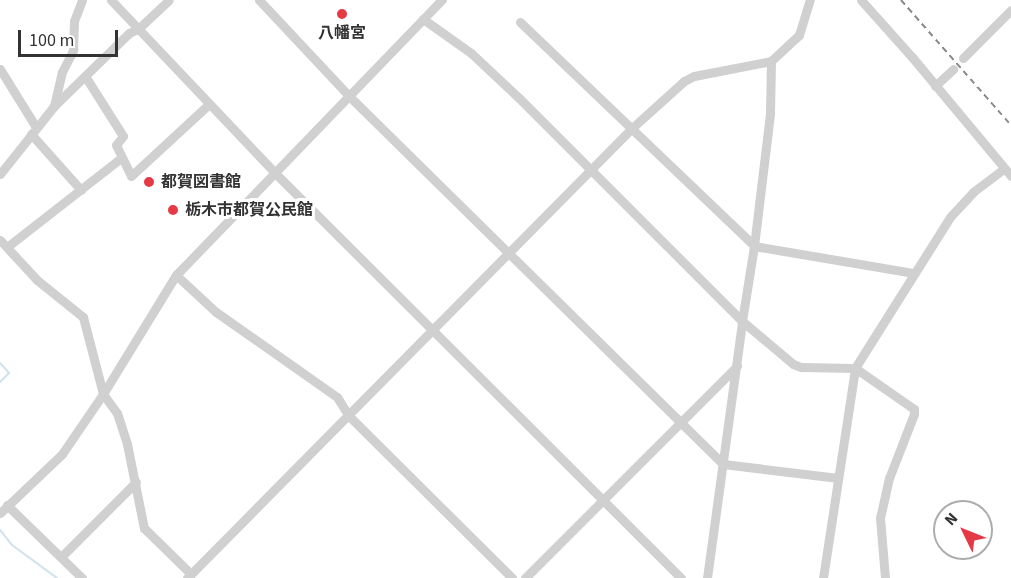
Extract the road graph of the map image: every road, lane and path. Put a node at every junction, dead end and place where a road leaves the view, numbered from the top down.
1 (82, 0) edge
2 (111, 0) edge
3 (169, 0) edge
4 (259, 0) edge
5 (810, 0) edge
6 (861, 0) edge
7 (438, 1) edge
8 (1011, 10) edge
9 (423, 19) junction
10 (520, 22) dead end
11 (138, 29) junction
12 (963, 58) dead end
13 (771, 61) junction
14 (0, 69) edge
15 (953, 69) dead end
16 (85, 76) junction
17 (935, 86) junction
18 (349, 96) junction
19 (209, 104) junction
20 (54, 106) junction
21 (632, 128) junction
22 (33, 131) junction
23 (121, 158) junction
24 (591, 169) junction
25 (1004, 169) junction
26 (274, 172) junction
27 (0, 174) edge
28 (1011, 176) edge
29 (81, 190) junction
30 (3, 244) edge
31 (754, 246) junction
32 (511, 253) junction
33 (913, 273) junction
34 (176, 275) junction
35 (742, 321) junction
36 (432, 331) junction
37 (737, 366) junction
38 (855, 368) junction
39 (103, 394) junction
40 (349, 416) junction
41 (679, 422) junction
42 (723, 464) junction
43 (838, 478) junction
44 (136, 482) junction
45 (602, 500) junction
46 (7, 505) junction
47 (0, 513) edge
48 (61, 557) junction
49 (189, 576) edge
50 (82, 578) edge
51 (513, 578) edge
52 (525, 578) edge
53 (681, 578) edge
54 (707, 578) edge
55 (823, 578) edge
56 (885, 578) edge

1 - 20 street
2 - 11 street
3 - 11 street
4 - 18 street
5 - 13 street
6 - 17 street
7 - 9 street
8 - 12 street
9 - 18 street
9 - 24 street
10 - 21 street
11 - 16 street
11 - 19 street
13 - 21 street
13 - 31 street
14 - 22 street
15 - 17 street
16 - 20 street
16 - 23 street
17 - 25 street
18 - 26 street
18 - 32 street
19 - 23 street
19 - 26 street
20 - 22 street
21 - 24 street
21 - 31 street
22 - 27 street
22 - 29 street
23 - 29 street
24 - 32 street
24 - 35 street
25 - 28 street
25 - 33 street
26 - 34 street
26 - 36 street
29 - 30 street
30 - 39 street
31 - 33 street
31 - 35 street
32 - 36 street
32 - 41 street
33 - 38 street
34 - 39 street
34 - 40 street
35 - 37 street
35 - 38 street
36 - 40 street
36 - 45 street
37 - 41 street
37 - 42 street
38 - 43 street
38 - 56 street
39 - 44 street
39 - 46 street
40 - 49 street
40 - 51 street
41 - 42 street
41 - 45 street
42 - 43 street
42 - 54 street
43 - 55 street
44 - 48 street
44 - 49 street
45 - 52 street
45 - 53 street
46 - 47 street
46 - 48 street
48 - 50 street

